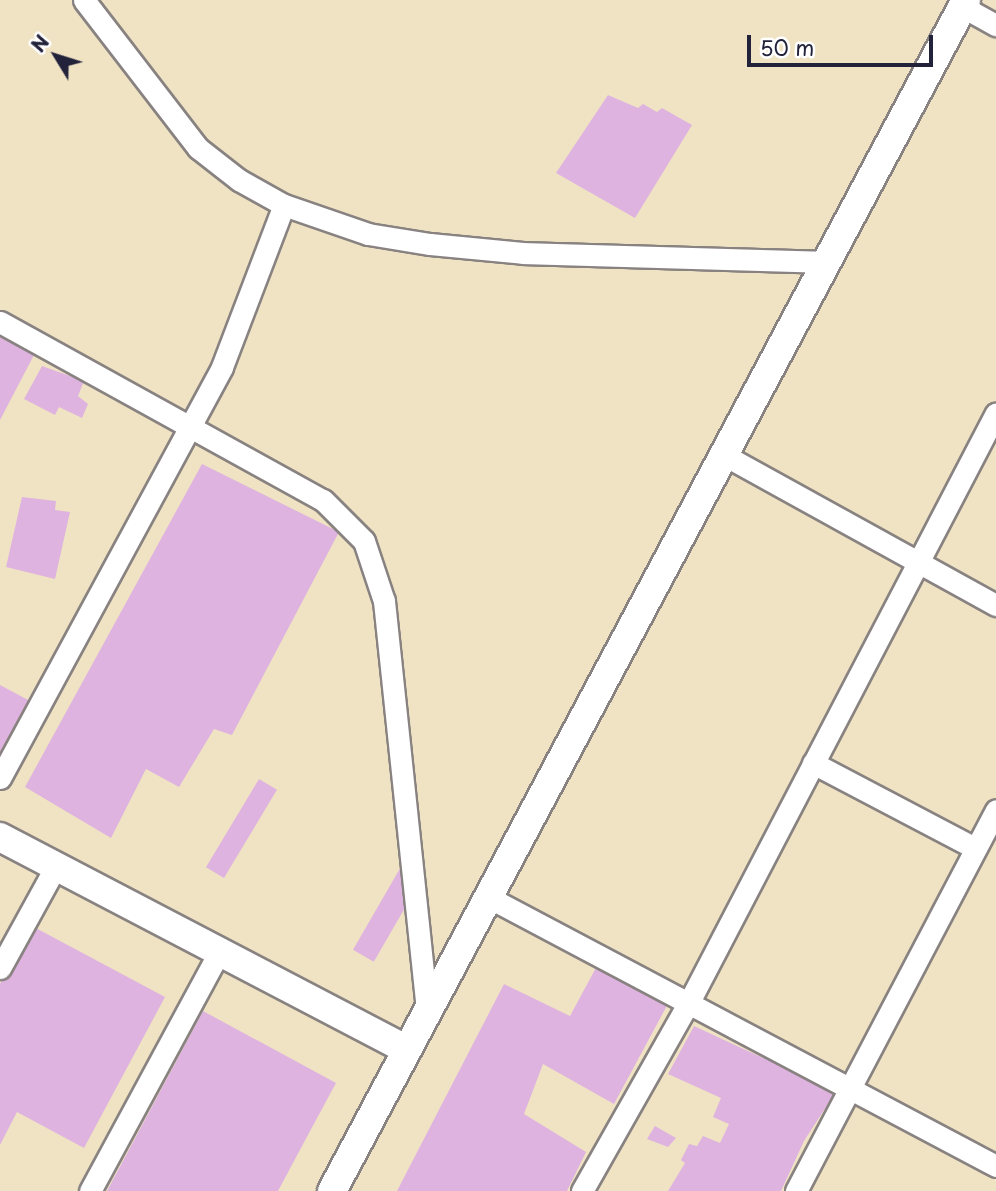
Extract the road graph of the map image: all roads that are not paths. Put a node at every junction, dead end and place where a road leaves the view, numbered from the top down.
1 (83, 0) edge
2 (965, 3) edge
3 (996, 25) edge
4 (284, 205) junction
5 (827, 262) junction
6 (0, 322) edge
7 (996, 413) edge
8 (191, 428) junction
9 (724, 455) junction
10 (917, 563) junction
11 (996, 605) edge
12 (813, 763) junction
13 (0, 778) edge
14 (996, 810) edge
15 (0, 837) edge
16 (975, 848) junction
17 (56, 866) junction
18 (488, 897) junction
19 (219, 952) junction
20 (0, 968) edge
21 (688, 1004) junction
22 (427, 1012) junction
23 (407, 1050) junction
24 (850, 1087) junction
25 (996, 1166) edge
26 (90, 1191) edge
27 (332, 1191) edge
28 (582, 1191) edge
29 (796, 1191) edge

1 - 4 street
2 - 3 street
2 - 5 street
4 - 5 street
4 - 8 street
5 - 9 street
6 - 8 street
7 - 10 street
8 - 13 street
8 - 22 street
9 - 10 street
9 - 18 street
10 - 11 street
10 - 12 street
12 - 16 street
12 - 21 street
14 - 16 street
15 - 17 street
16 - 24 street
17 - 19 street
17 - 20 street
18 - 21 street
18 - 22 street
19 - 23 street
19 - 26 street
21 - 24 street
21 - 28 street
22 - 23 street
23 - 27 street
24 - 25 street
24 - 29 street

